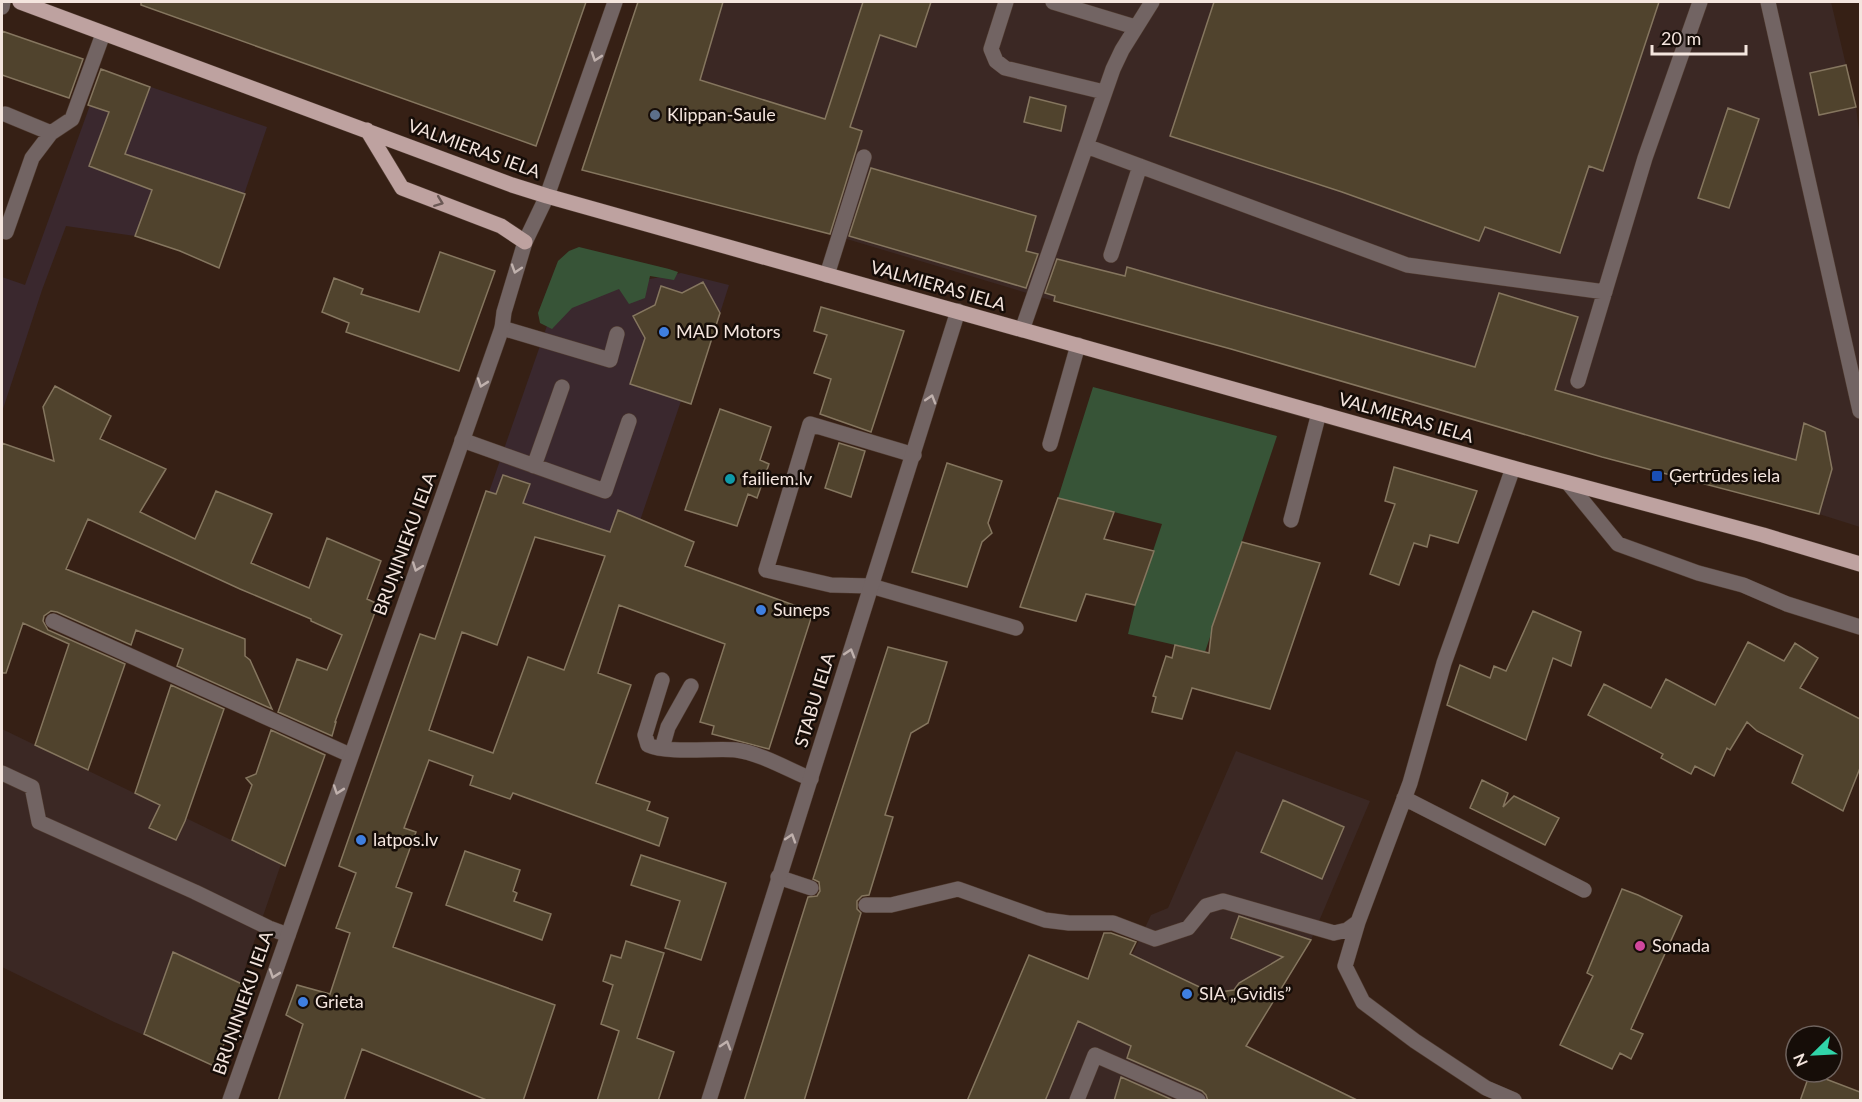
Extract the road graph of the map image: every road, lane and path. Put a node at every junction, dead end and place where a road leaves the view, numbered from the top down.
1 (3, 2) edge
2 (20, 2) edge
3 (615, 2) edge
4 (1006, 2) edge
5 (1053, 2) edge
6 (1152, 2) edge
7 (1700, 2) edge
8 (1767, 2) edge
9 (2, 7) edge
10 (1136, 27) junction
11 (103, 34) junction
12 (1104, 92) junction
13 (4, 114) dead end
14 (367, 130) junction
15 (51, 133) junction
16 (1086, 146) junction
17 (864, 157) dead end
18 (1140, 166) junction
19 (547, 196) junction
20 (6, 232) dead end
21 (525, 242) junction
22 (1111, 255) dead end
23 (827, 275) junction
24 (1605, 292) junction
25 (958, 311) junction
26 (502, 328) junction
27 (1022, 330) junction
28 (617, 334) dead end
29 (1078, 345) junction
30 (1578, 381) dead end
31 (562, 387) dead end
32 (1860, 411) edge
33 (1319, 413) junction
34 (629, 421) dead end
35 (462, 440) junction
36 (1050, 444) dead end
37 (914, 455) junction
38 (534, 466) junction
39 (1513, 468) junction
40 (1568, 483) junction
41 (1291, 520) dead end
42 (1860, 560) edge
43 (871, 586) junction
44 (53, 621) dead end
45 (1860, 627) edge
46 (1016, 628) dead end
47 (663, 680) dead end
48 (691, 687) dead end
49 (662, 748) junction
50 (350, 755) junction
51 (2, 772) edge
52 (811, 779) junction
53 (1404, 798) junction
54 (778, 877) junction
55 (811, 888) dead end
56 (1584, 890) dead end
57 (866, 905) dead end
58 (1358, 922) junction
59 (288, 934) junction
60 (230, 1101) edge
61 (709, 1101) edge
62 (1077, 1101) edge
63 (1198, 1101) edge
64 (1514, 1101) edge

1 - 9 street
2 - 11 main road, VALMIERAS IELA
3 -> 19 street, BRUŅINIEKU IELA
4 - 12 street
5 - 10 street
6 - 10 street
7 - 24 street
8 - 32 street
10 - 12 street
11 - 14 main road, VALMIERAS IELA
11 - 15 street
12 - 16 street
13 - 15 street
14 - 19 main road, VALMIERAS IELA
14 -> 21 main road
15 - 20 street
16 - 18 street
16 - 27 street
17 - 23 street
18 - 22 street
18 - 24 street
19 - 21 street, BRUŅINIEKU IELA
19 - 23 main road, VALMIERAS IELA
21 -> 26 street, BRUŅINIEKU IELA
23 - 25 main road, VALMIERAS IELA
24 - 30 street
25 - 27 main road, VALMIERAS IELA
37 -> 25 street, STABU IELA
26 - 28 street
26 -> 35 street, BRUŅINIEKU IELA
27 - 29 main road, VALMIERAS IELA
29 - 33 main road, VALMIERAS IELA
29 - 36 street
31 - 38 street
33 - 39 main road, VALMIERAS IELA
33 - 41 street
34 - 38 street
35 - 38 street
35 -> 50 street, BRUŅINIEKU IELA
37 - 43 street, STABU IELA
37 - 43 street
39 - 40 main road, VALMIERAS IELA
39 - 53 street
40 - 42 main road, VALMIERAS IELA
40 - 45 street
43 - 46 street
52 -> 43 street, STABU IELA
44 - 50 street
47 - 49 street
48 - 49 street
49 - 52 street
50 -> 59 street, BRUŅINIEKU IELA
51 - 59 street
54 -> 52 street, STABU IELA
53 - 56 street
53 - 58 street
54 - 55 street
61 -> 54 street, STABU IELA
57 - 58 street
58 - 64 street
59 -> 60 street, BRUŅINIEKU IELA
62 - 63 street

